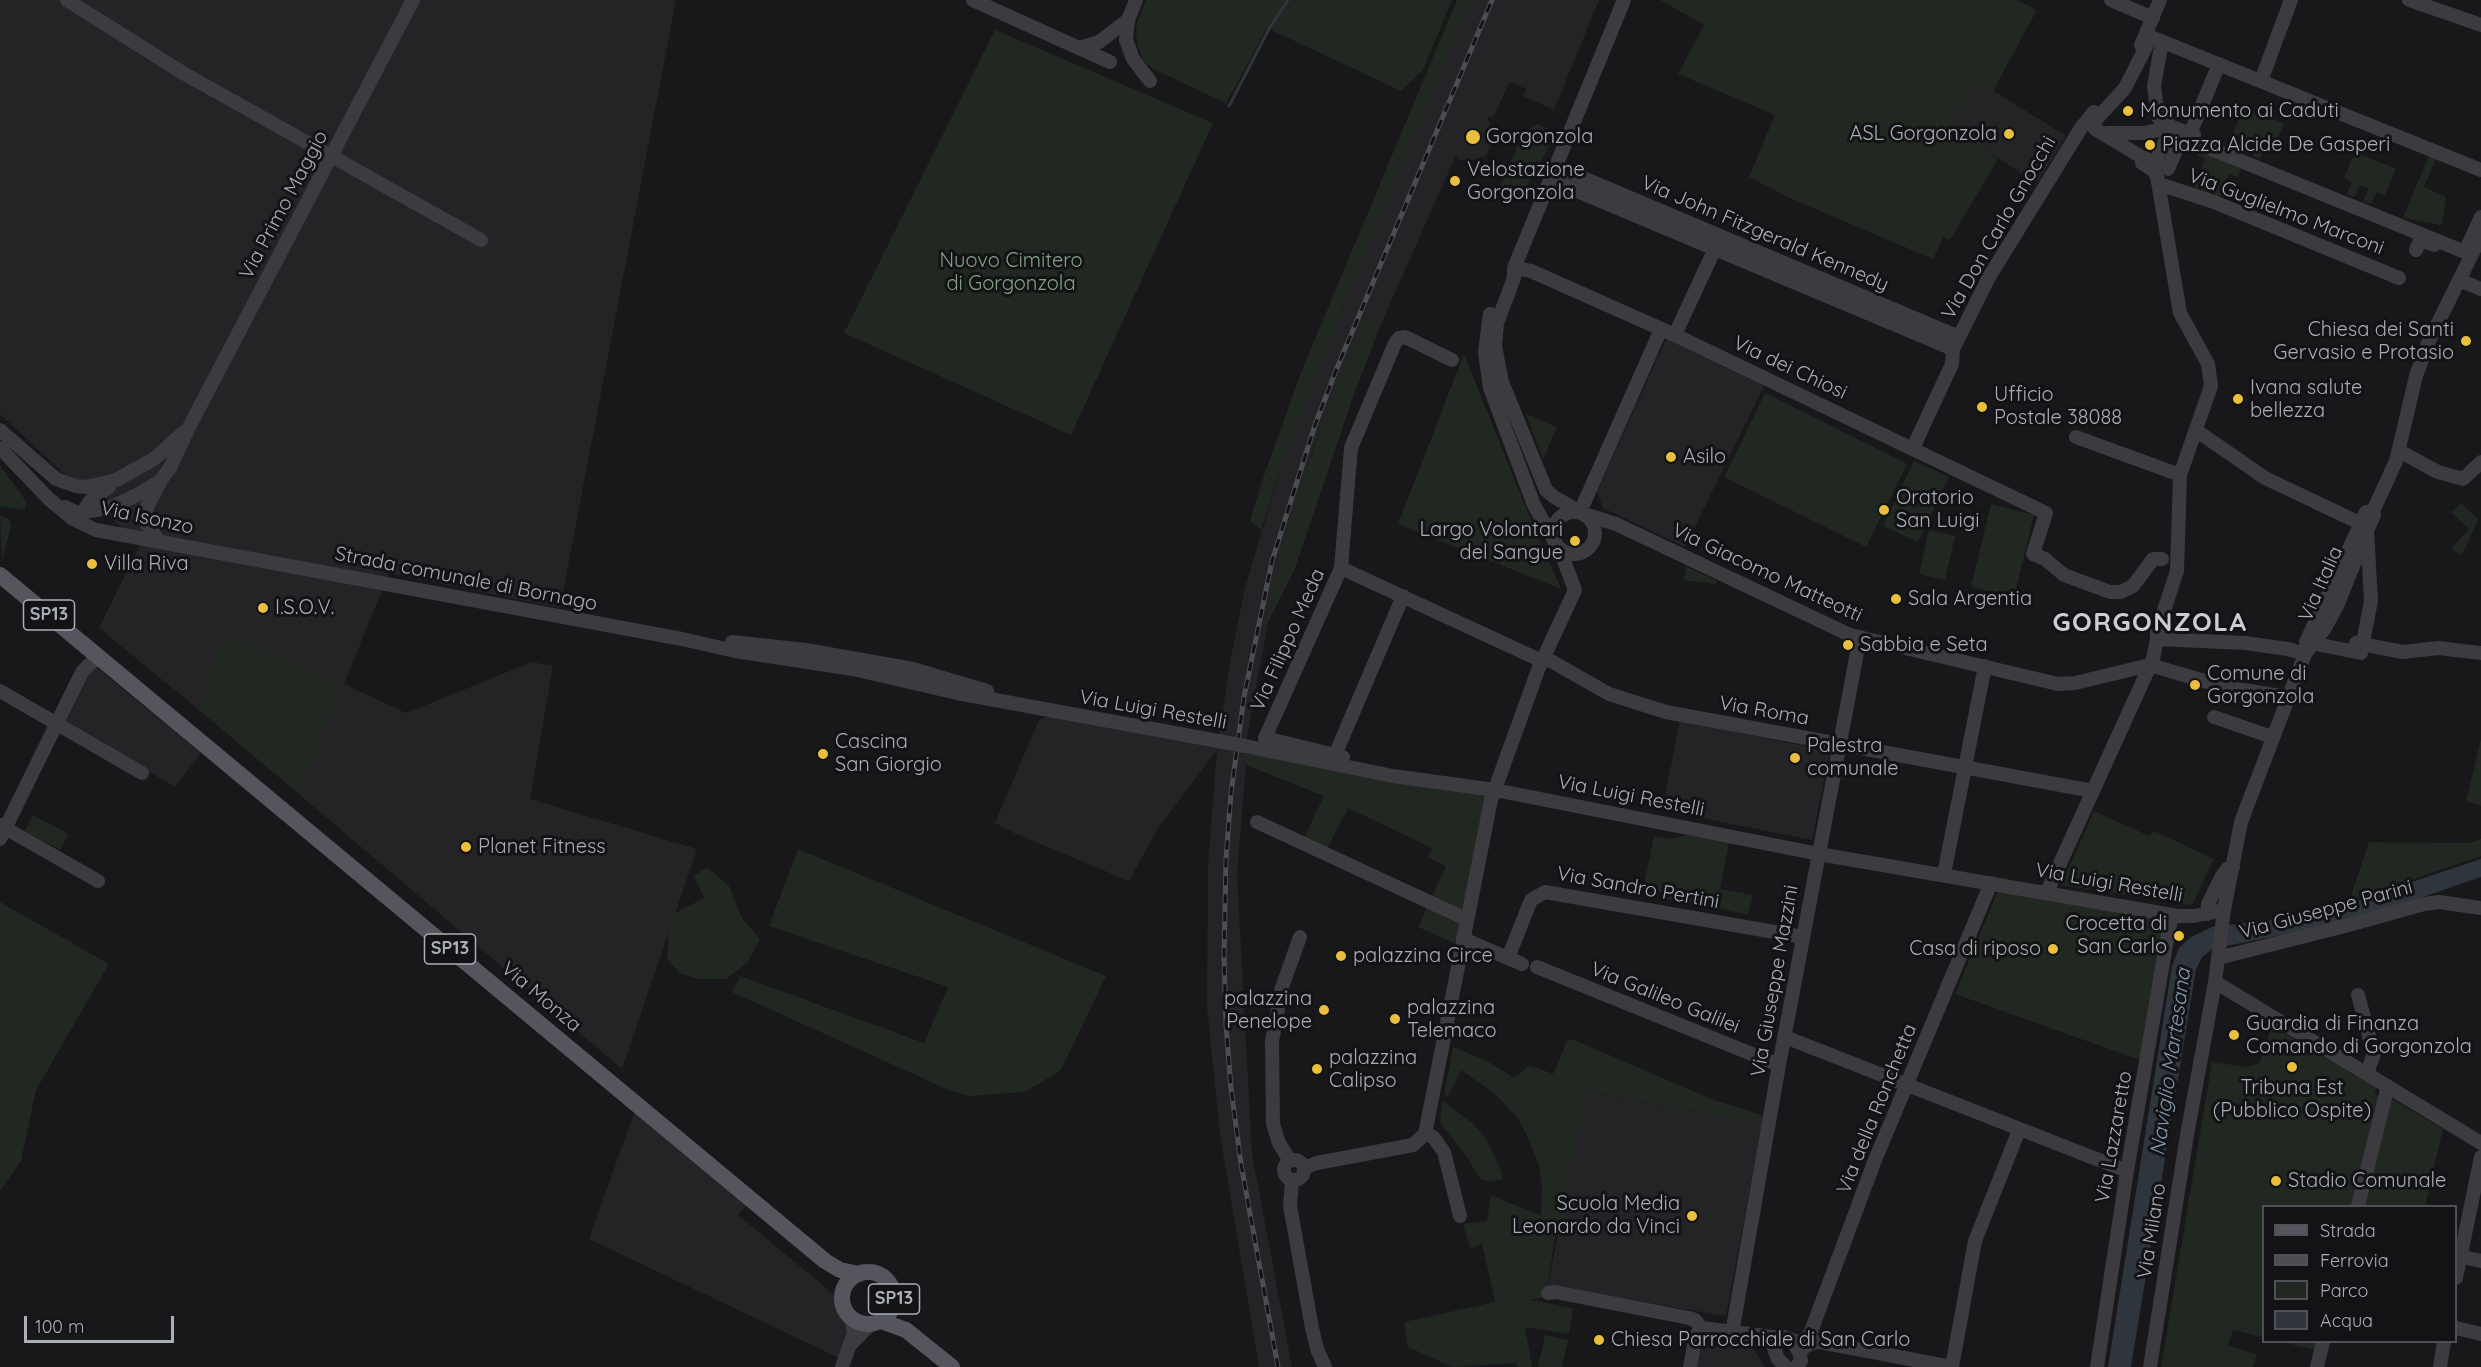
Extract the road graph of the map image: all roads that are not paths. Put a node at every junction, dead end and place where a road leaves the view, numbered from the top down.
1 (67, 0) edge
2 (413, 0) edge
3 (972, 0) edge
4 (1136, 0) edge
5 (1624, 0) edge
6 (2111, 0) edge
7 (2160, 0) edge
8 (2290, 0) edge
9 (2409, 0) edge
10 (1128, 20) junction
11 (2151, 23) junction
12 (2481, 25) edge
13 (1109, 36) junction
14 (1126, 40) junction
15 (2164, 42) junction
16 (1079, 48) junction
17 (1110, 62) junction
18 (2219, 64) junction
19 (2262, 78) junction
20 (1150, 81) dead end
21 (2097, 117) junction
22 (2172, 126) junction
23 (2081, 128) junction
24 (2101, 133) junction
25 (2116, 133) junction
26 (2190, 134) junction
27 (332, 157) junction
28 (2481, 167) edge
29 (1554, 174) junction
30 (2159, 176) junction
31 (2481, 217) edge
32 (2417, 228) dead end
33 (2440, 234) dead end
34 (2481, 236) edge
35 (481, 240) dead end
36 (2416, 250) dead end
37 (2468, 253) junction
38 (1711, 257) dead end
39 (1514, 268) junction
40 (2399, 278) dead end
41 (2459, 280) junction
42 (2481, 289) edge
43 (1678, 328) dead end
44 (1658, 336) dead end
45 (1956, 343) junction
46 (1452, 360) dead end
47 (188, 429) junction
48 (0, 430) edge
49 (2197, 430) junction
50 (0, 437) edge
51 (2076, 437) dead end
52 (0, 448) edge
53 (1913, 448) junction
54 (2399, 451) junction
55 (2481, 462) edge
56 (2181, 475) junction
57 (29, 480) junction
58 (116, 480) junction
59 (160, 481) junction
60 (1584, 509) junction
61 (83, 512) junction
62 (2366, 521) junction
63 (87, 526) junction
64 (111, 531) junction
65 (159, 541) junction
66 (1556, 545) junction
67 (243, 557) joint
68 (2171, 559) junction
69 (1341, 568) junction
70 (0, 575) edge
71 (1403, 596) junction
72 (1860, 637) junction
73 (682, 639) joint
74 (2157, 639) junction
75 (2363, 644) junction
76 (2312, 645) junction
77 (2481, 653) edge
78 (98, 656) junction
79 (1543, 659) junction
80 (2150, 665) junction
81 (1985, 666) junction
82 (0, 692) edge
83 (2288, 697) junction
84 (2214, 717) dead end
85 (56, 724) junction
86 (2272, 737) junction
87 (1840, 745) junction
88 (1335, 755) junction
89 (1358, 760) dead end
90 (1966, 768) junction
91 (142, 773) dead end
92 (1495, 790) junction
93 (2094, 791) junction
94 (1257, 822) dead end
95 (2, 831) edge
96 (1819, 854) junction
97 (2233, 867) junction
98 (1944, 874) junction
99 (98, 881) dead end
100 (1991, 883) junction
101 (2048, 892) junction
102 (2481, 908) edge
103 (2207, 914) junction
104 (2174, 915) junction
105 (2223, 916) junction
106 (1466, 919) junction
107 (1300, 937) dead end
108 (1803, 937) junction
109 (1463, 939) junction
110 (2219, 953) junction
111 (1508, 958) junction
112 (1522, 964) dead end
113 (1537, 967) dead end
114 (2215, 982) junction
115 (2358, 996) dead end
116 (1785, 1037) junction
117 (1779, 1065) junction
118 (2367, 1073) junction
119 (1906, 1084) junction
120 (2388, 1086) junction
121 (2019, 1130) junction
122 (1426, 1132) junction
123 (2481, 1143) edge
124 (2481, 1157) edge
125 (1290, 1161) junction
126 (1304, 1168) junction
127 (2127, 1171) junction
128 (1292, 1180) junction
129 (2358, 1205) edge
130 (1460, 1216) dead end
131 (2460, 1256) junction
132 (825, 1261) junction
133 (2481, 1261) edge
134 (2457, 1272) edge
135 (859, 1274) junction
136 (843, 1292) junction
137 (1548, 1293) dead end
138 (893, 1303) junction
139 (851, 1317) junction
140 (876, 1322) junction
141 (1702, 1328) junction
142 (2457, 1328) edge
143 (1732, 1333) junction
144 (2481, 1334) edge
145 (914, 1336) junction
146 (2323, 1343) edge
147 (2444, 1343) edge
148 (851, 1345) junction
149 (1790, 1358) edge
150 (842, 1367) edge
151 (952, 1367) edge
152 (1325, 1367) edge
153 (1690, 1367) edge
154 (1952, 1367) edge
155 (2097, 1367) edge
156 (2150, 1367) edge
157 (2317, 1367) edge
158 (2440, 1367) edge

1 - 27 street
2 - 27 street, Via Primo Maggio
3 - 16 street
4 - 10 street
5 - 29 street
6 - 11 street
7 - 11 street, Via Don Carlo Gnocchi
8 - 19 street
9 - 12 street
10 - 13 street
10 - 14 street
11 - 19 street
11 - 23 street, Via Don Carlo Gnocchi
13 - 16 street
13 - 17 street
14 - 17 street
14 - 20 street
15 - 18 street
15 - 21 street
15 - 22 street
16 - 17 street
18 - 26 street
18 - 28 street
19 - 28 street
21 - 24 street
21 - 25 street
22 - 25 street
22 - 26 street
22 - 30 street
23 - 30 street
23 - 45 street, Via Don Carlo Gnocchi
24 - 25 street
24 - 30 street
26 - 32 street
27 - 35 street
27 - 47 street, Via Primo Maggio
29 - 39 street
29 - 45 street, Via John Fitzgerald Kennedy
30 - 37 street
30 - 40 street, Via Guglielmo Marconi
30 - 49 street
31 - 37 street
33 - 37 street
34 - 37 street
36 - 37 street
37 - 41 street, Via Italia
38 - 43 street
39 - 53 street, Via dei Chiosi
39 - 60 street
39 - 66 street
41 - 42 street
41 - 54 street, Via Italia
44 - 60 street
45 - 53 street, Via Don Carlo Gnocchi
46 - 69 street, Via Filippo Meda
47 - 58 street, Via Primo Maggio
47 - 59 street, Via Primo Maggio
48 - 58 street, Via Primo Maggio
49 - 56 street
49 - 62 street
50 - 61 street
51 - 56 street
52 - 57 street, Via Isonzo
53 - 68 street, Via dei Chiosi
54 - 55 street
54 - 62 street, Via Italia
56 - 68 street
57 - 61 street
57 - 63 street, Via Isonzo
58 - 61 street, Via Primo Maggio
59 - 61 street, Via Primo Maggio
59 - 65 street, Via Primo Maggio
60 - 66 street
60 - 66 street
60 - 72 street, Via Giacomo Matteotti
61 - 63 street
61 - 64 street
62 - 75 street
62 - 76 street, Via Italia
63 - 64 street, Via Isonzo
64 - 65 street, Via Isonzo
65 - 67 street, Via Isonzo
66 - 79 street
67 - 73 street, Strada comunale di Bornago
68 - 74 street
69 - 71 street, Via Roma
69 - 88 street, Via Filippo Meda
70 - 78 main road, SP13
71 - 79 street, Via Roma
71 - 88 street
72 - 81 street, Via Giacomo Matteotti
72 - 87 street, Via Giuseppe Mazzini
73 - 92 street, Via Luigi Restelli, bridge
74 - 76 street
74 - 80 street
75 - 76 street
75 - 77 street
76 - 83 street, Via Italia
78 - 85 street
78 - 132 main road, Via Monza / SP13
79 - 87 street, Via Roma
79 - 92 street
80 - 81 street, Via Giacomo Matteotti
80 - 83 street
80 - 93 street
81 - 90 street
82 - 85 street
83 - 86 street, Via Italia
84 - 86 street
85 - 91 street
85 - 95 street
86 - 97 street, Via Italia
87 - 90 street, Via Roma
87 - 96 street, Via Giuseppe Mazzini
88 - 89 street
90 - 93 street, Via Roma
90 - 98 street
92 - 96 street, Via Luigi Restelli
92 - 106 street
93 - 101 street
94 - 106 street
95 - 99 street
96 - 98 street, Via Luigi Restelli
96 - 108 street, Via Giuseppe Mazzini
97 - 103 street, Via Italia
97 - 105 street, Via Italia
98 - 100 street, Via Luigi Restelli
100 - 101 street, Via Luigi Restelli
100 - 119 street, Via della Ronchetta
101 - 104 street, Via Luigi Restelli
102 - 110 street, Via Giuseppe Parini
103 - 104 street, Via Luigi Restelli
103 - 105 street, Via Luigi Restelli
104 - 127 street, Via Lazzaretto
105 - 110 street, Via Italia
106 - 109 street
107 - 125 street
108 - 111 street, Via Sandro Pertini
108 - 116 street, Via Giuseppe Mazzini
109 - 111 street
109 - 122 street
110 - 114 street, Via Milano
111 - 112 street
113 - 117 street, Via Galileo Galilei
114 - 118 street
114 - 156 street, Via Milano
115 - 118 street
116 - 117 street, Via Giuseppe Mazzini
116 - 119 street
117 - 143 street, Via Giuseppe Mazzini
118 - 120 street
119 - 121 street
119 - 149 street, Via della Ronchetta
120 - 123 street
120 - 129 street
121 - 127 street
121 - 154 street
122 - 126 street
122 - 130 street
124 - 131 street
125 - 126 street
125 - 128 street
126 - 128 street
127 - 155 street, Via Lazzaretto
128 - 152 street
131 - 133 street
131 - 134 street
132 - 135 main road, Via Monza / SP13
132 - 136 main road, Via Monza / SP13
135 - 136 main road, SP13
135 - 138 main road, Via Monza / SP13
136 - 139 main road, Via Monza / SP13
137 - 141 street
138 - 140 main road, SP13
138 - 145 main road, Via Monza / SP13
139 - 140 main road, Via Monza / SP13
139 - 148 street
140 - 145 main road, Via Monza / SP13
140 - 148 street
141 - 143 street
141 - 153 street
142 - 144 street
143 - 149 street
145 - 151 main road, Via Monza / SP13
146 - 157 street
147 - 158 street
148 - 150 street
149 - 154 street

